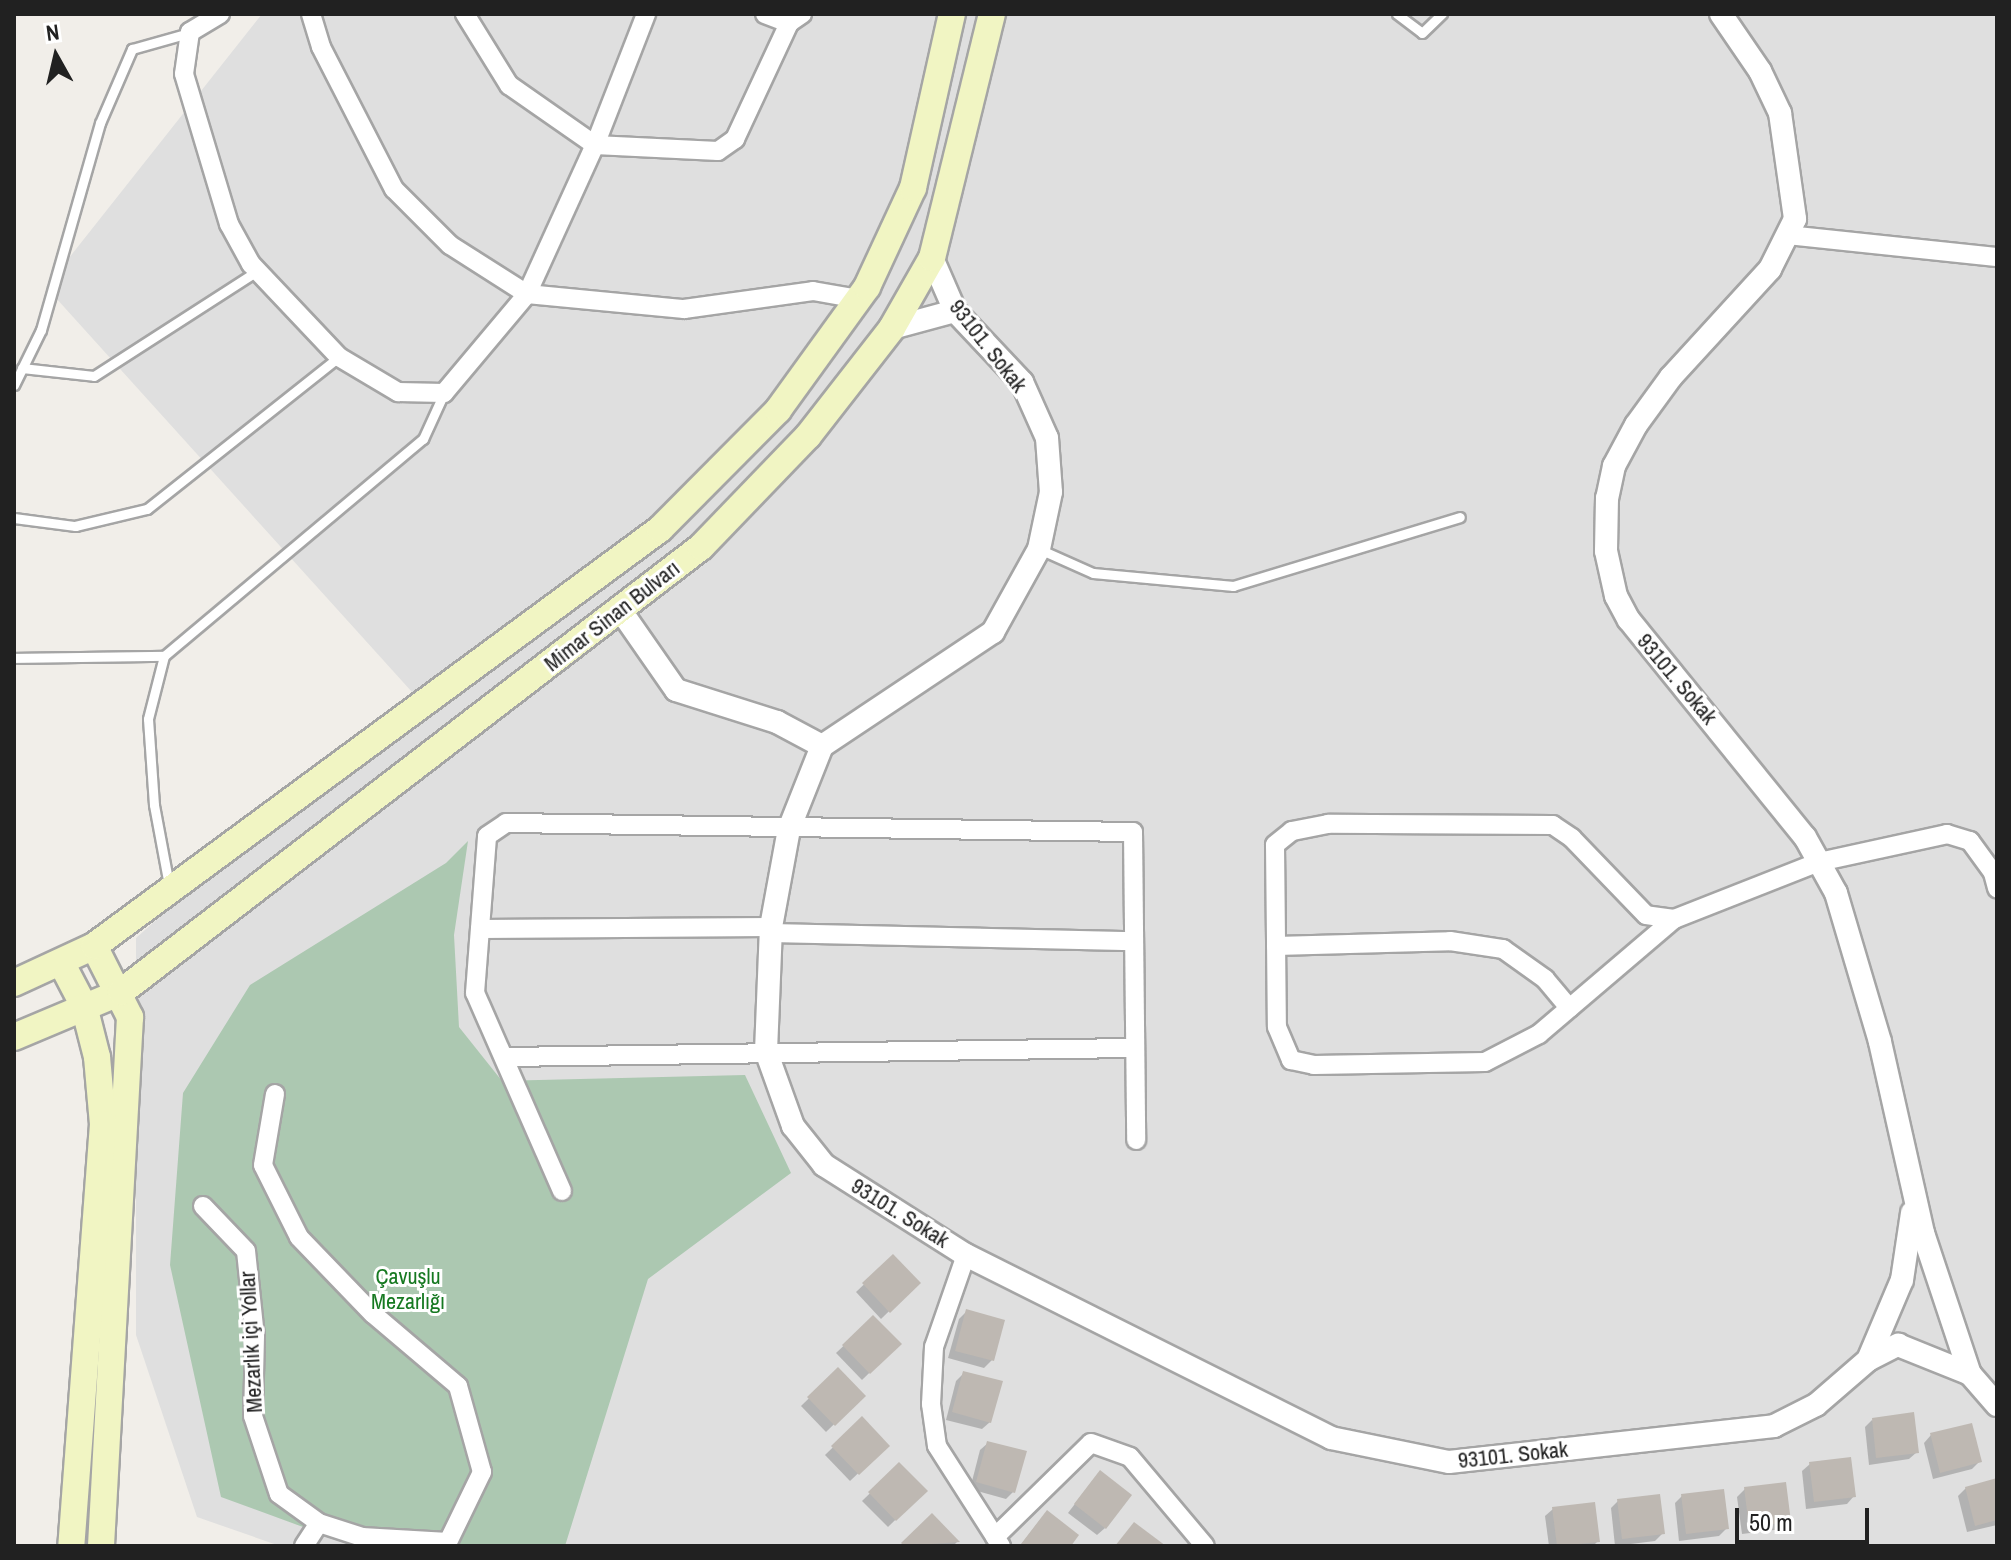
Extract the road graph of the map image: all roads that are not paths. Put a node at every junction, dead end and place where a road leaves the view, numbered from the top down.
1 (220, 14) edge
2 (311, 14) edge
3 (465, 14) edge
4 (646, 14) edge
5 (765, 14) edge
6 (952, 14) edge
7 (992, 14) edge
8 (1397, 14) edge
9 (1442, 14) edge
10 (1721, 14) edge
11 (796, 18) edge
12 (190, 32) junction
13 (595, 145) junction
14 (1787, 235) junction
15 (1997, 257) edge
16 (932, 258) junction
17 (257, 271) junction
18 (527, 294) junction
19 (859, 299) junction
20 (955, 311) junction
21 (892, 328) junction
22 (339, 357) junction
23 (22, 368) junction
24 (14, 385) edge
25 (444, 393) junction
26 (1460, 517) dead end
27 (14, 518) edge
28 (1039, 549) junction
29 (621, 611) junction
30 (164, 656) junction
31 (14, 658) edge
32 (822, 746) junction
33 (789, 829) junction
34 (1819, 862) junction
35 (1997, 888) edge
36 (170, 890) junction
37 (1674, 919) junction
38 (480, 929) junction
39 (771, 930) junction
40 (1134, 941) junction
41 (94, 946) junction
42 (1276, 946) junction
43 (62, 964) junction
44 (14, 983) edge
45 (121, 992) junction
46 (84, 1006) junction
47 (1569, 1008) junction
48 (14, 1037) edge
49 (1135, 1048) junction
50 (766, 1051) junction
51 (504, 1057) junction
52 (275, 1094) dead end
53 (1136, 1140) dead end
54 (562, 1191) dead end
55 (1914, 1193) junction
56 (203, 1206) dead end
57 (966, 1255) junction
58 (1868, 1360) junction
59 (1970, 1374) junction
60 (1997, 1405) edge
61 (319, 1523) junction
62 (998, 1541) edge
63 (71, 1546) edge
64 (101, 1546) edge
65 (304, 1546) edge
66 (1205, 1546) edge

1 - 12 street
2 - 18 street
3 - 13 street
4 - 13 street
5 - 11 street
6 - 19 main road, Mimar Sinan Bulvarı
7 - 16 main road, Mimar Sinan Bulvarı
8 - 9 lane
10 - 14 street, 93101. Sokak
11 - 13 street
12 - 17 street
12 - 23 lane
13 - 18 street
14 - 15 street
14 - 34 street, 93101. Sokak
16 - 20 street, 93101. Sokak
16 - 21 main road, Mimar Sinan Bulvarı
17 - 22 street
17 - 23 lane
18 - 19 street
18 - 25 street
19 - 36 main road, Mimar Sinan Bulvarı
20 - 21 street
20 - 28 street, 93101. Sokak
21 - 29 main road, Mimar Sinan Bulvarı
22 - 25 street
22 - 27 lane
23 - 24 lane
25 - 30 lane
26 - 28 lane
28 - 32 street, 93101. Sokak
29 - 32 street
29 - 45 main road, Mimar Sinan Bulvarı
30 - 31 lane
30 - 36 lane
32 - 33 street, 93101. Sokak
33 - 38 street
33 - 39 street, 93101. Sokak
33 - 40 street
34 - 35 street
34 - 37 street
34 - 55 street, 93101. Sokak
36 - 41 main road, Mimar Sinan Bulvarı
37 - 42 street
37 - 47 street
38 - 39 street
38 - 51 street
39 - 40 street
39 - 50 street, 93101. Sokak
40 - 49 street
41 - 43 main road, Mimar Sinan Bulvarı
41 - 45 main road
42 - 47 street
42 - 47 street
43 - 44 main road, Mimar Sinan Bulvarı
43 - 46 main road
45 - 46 main road, Mimar Sinan Bulvarı
45 - 64 main road
46 - 48 main road, Mimar Sinan Bulvarı
46 - 63 main road
49 - 50 street
49 - 53 street
50 - 51 street
50 - 57 street, 93101. Sokak
51 - 54 street
52 - 61 street, Mezarlık içi Yollar
55 - 58 street
55 - 59 street, 93101. Sokak
56 - 61 street, Mezarlık içi Yollar
57 - 58 street, 93101. Sokak
57 - 62 street
58 - 59 street, 93101. Sokak
59 - 60 street, 93101. Sokak
61 - 65 street
62 - 66 street

